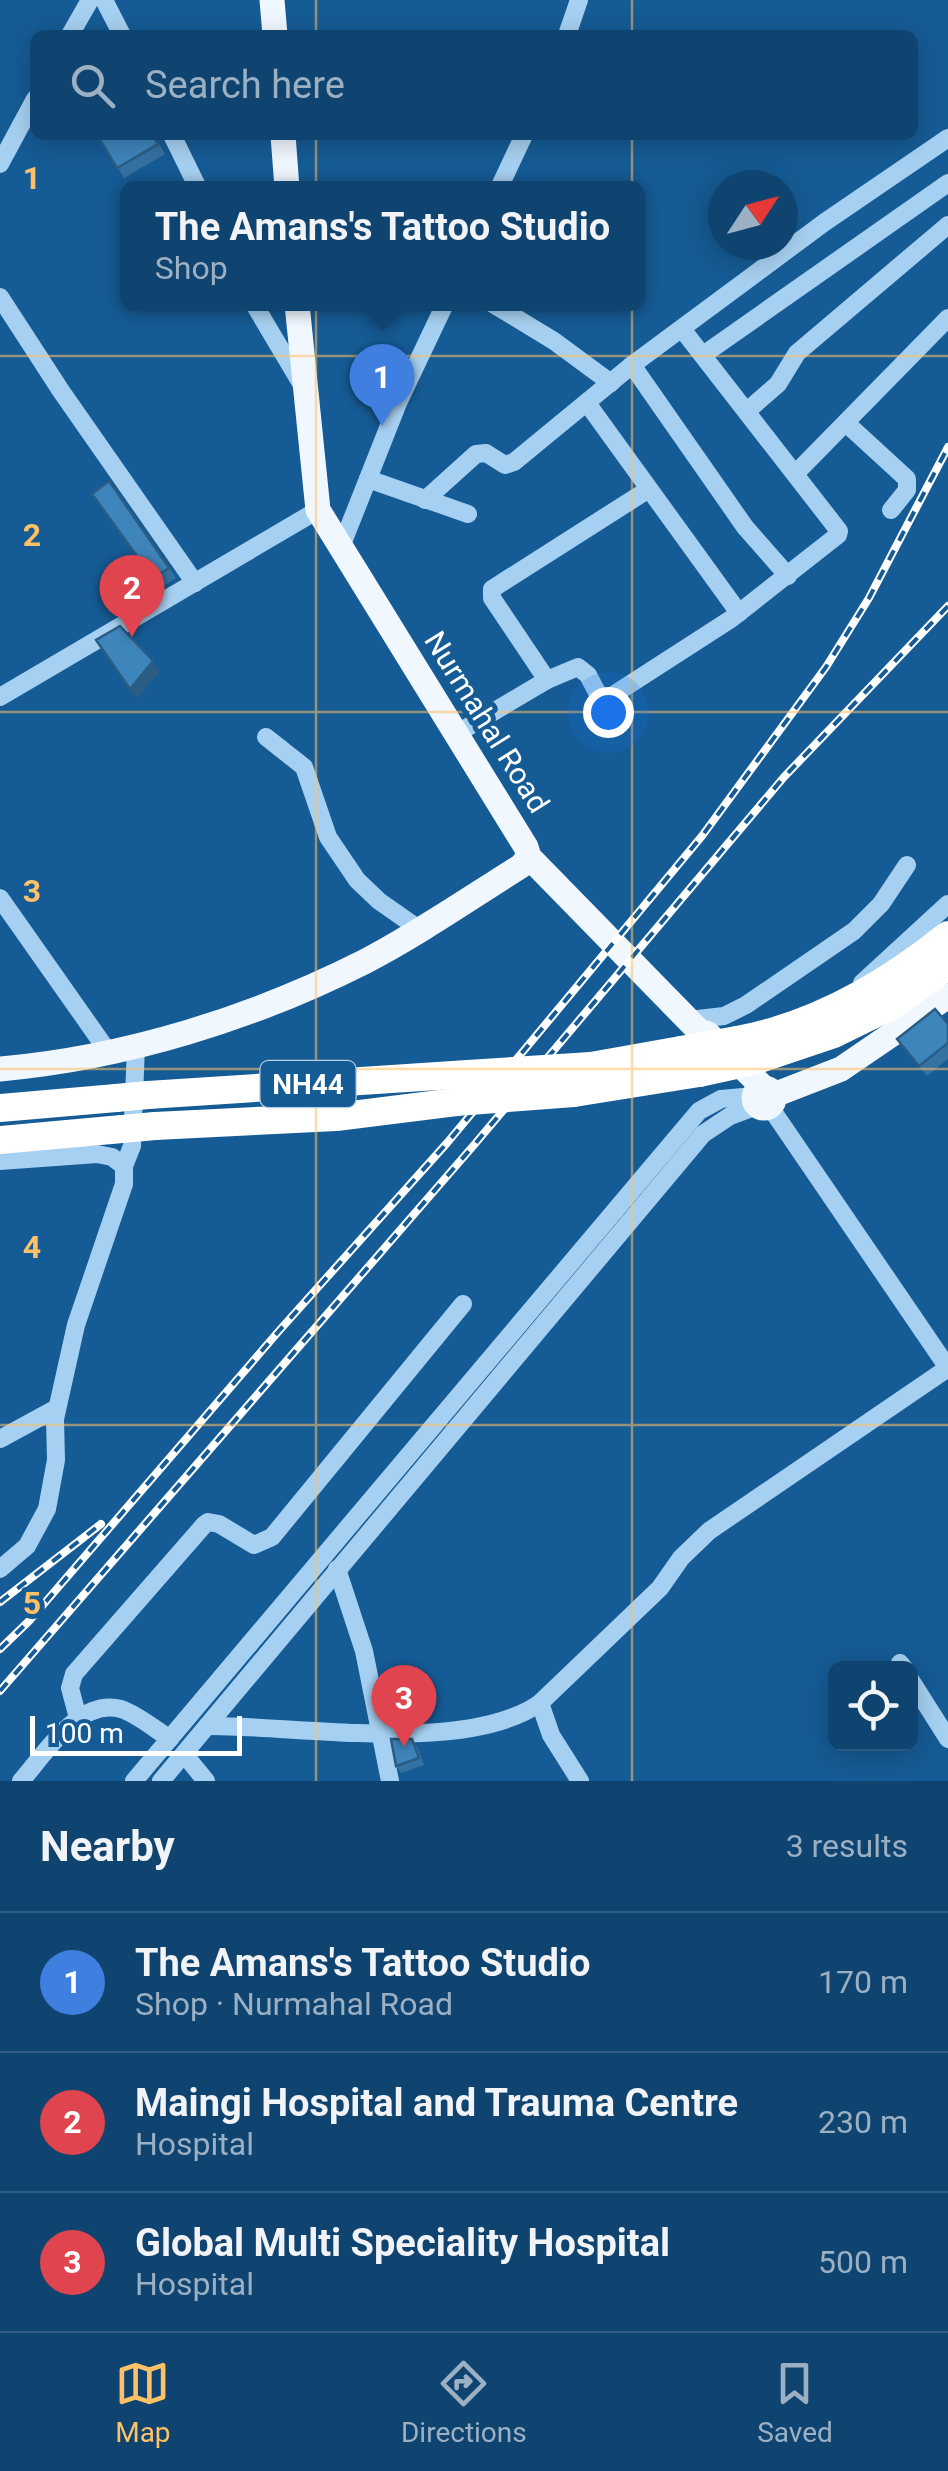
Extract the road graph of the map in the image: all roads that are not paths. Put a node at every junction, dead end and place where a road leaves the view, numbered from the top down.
1 (90, 0) edge
2 (104, 0) edge
3 (272, 0) edge
4 (579, 0) edge
5 (73, 30) edge
6 (119, 30) edge
7 (275, 30) edge
8 (569, 30) edge
9 (30, 108) edge
10 (948, 138) edge
11 (174, 140) edge
12 (283, 140) edge
13 (522, 140) edge
14 (0, 164) edge
15 (195, 181) edge
16 (287, 181) edge
17 (501, 181) edge
18 (948, 184) edge
19 (948, 224) edge
20 (0, 297) edge
21 (258, 311) edge
22 (298, 311) edge
23 (441, 311) edge
24 (505, 311) edge
25 (948, 318) edge
26 (682, 329) junction
27 (704, 355) junction
28 (632, 366) junction
29 (611, 383) junction
30 (304, 388) junction
31 (587, 404) junction
32 (747, 411) junction
33 (846, 422) junction
34 (796, 472) junction
35 (368, 479) junction
36 (648, 489) junction
37 (425, 500) junction
38 (318, 510) junction
39 (891, 510) dead end
40 (468, 514) dead end
41 (340, 547) junction
42 (788, 576) junction
43 (194, 583) junction
44 (739, 613) junction
45 (547, 680) junction
46 (0, 697) edge
47 (456, 734) junction
48 (266, 736) dead end
49 (530, 857) junction
50 (908, 865) dead end
51 (0, 898) edge
52 (948, 904) edge
53 (418, 928) junction
54 (948, 935) edge
55 (948, 966) edge
56 (946, 1002) edge
57 (831, 1010) junction
58 (690, 1034) junction
59 (136, 1046) junction
60 (746, 1051) junction
61 (108, 1052) junction
62 (0, 1069) edge
63 (762, 1098) junction
64 (0, 1108) edge
65 (0, 1140) edge
66 (0, 1161) edge
67 (124, 1166) junction
68 (463, 1304) dead end
69 (948, 1368) edge
70 (57, 1408) junction
71 (0, 1438) edge
72 (0, 1569) edge
73 (337, 1569) junction
74 (918, 1691) edge
75 (540, 1703) junction
76 (78, 1718) junction
77 (208, 1726) junction
78 (380, 1734) junction
79 (948, 1738) edge
80 (170, 1739) junction
81 (184, 1754) junction
82 (21, 1781) edge
83 (134, 1781) edge
84 (161, 1781) edge
85 (206, 1781) edge
86 (390, 1781) edge
87 (580, 1781) edge

1 - 5 street
2 - 6 street
3 - 7 main road
4 - 8 street
9 - 14 street
10 - 26 street
11 - 15 street
12 - 16 main road
13 - 17 street
18 - 27 street
19 - 32 street
20 - 43 street
21 - 30 street
22 - 30 main road, Nurmahal Road
23 - 35 street
24 - 29 street
25 - 33 street
26 - 27 street
26 - 28 street
27 - 32 street
28 - 29 street
28 - 42 street
29 - 31 street
30 - 38 main road, Nurmahal Road
31 - 36 street
31 - 37 street
32 - 34 street
33 - 34 street
33 - 39 street
34 - 42 street
35 - 37 street
35 - 41 street
36 - 44 street
36 - 45 street
37 - 40 street
38 - 41 main road, Nurmahal Road
38 - 43 street
41 - 47 main road, Nurmahal Road
42 - 44 street
43 - 46 street
44 - 45 street
45 - 47 street
47 - 49 main road, Nurmahal Road
48 - 53 street
49 - 53 main road, Nurmahal Road
49 - 58 main road
50 - 58 street
51 - 61 street
52 - 57 street
53 - 59 main road, Nurmahal Road
54 - 57 highway, NH44
55 - 60 highway, NH44
56 - 63 main road
57 - 60 highway, NH44
58 - 60 highway, NH44, bridge
58 - 63 main road
58 - 64 highway, NH44, bridge
59 - 61 main road, Nurmahal Road
59 - 67 street
60 - 65 highway, NH44, bridge
61 - 62 main road, Nurmahal Road
63 - 69 street
63 - 73 street
63 - 80 street
66 - 67 street
67 - 70 street
68 - 76 street
69 - 75 street
70 - 71 street
70 - 72 street
73 - 77 street
73 - 78 street
74 - 79 street
75 - 78 street
75 - 87 street
76 - 80 street
76 - 82 street
77 - 78 street
77 - 81 street
78 - 86 street
80 - 83 street
81 - 84 street
81 - 85 street

